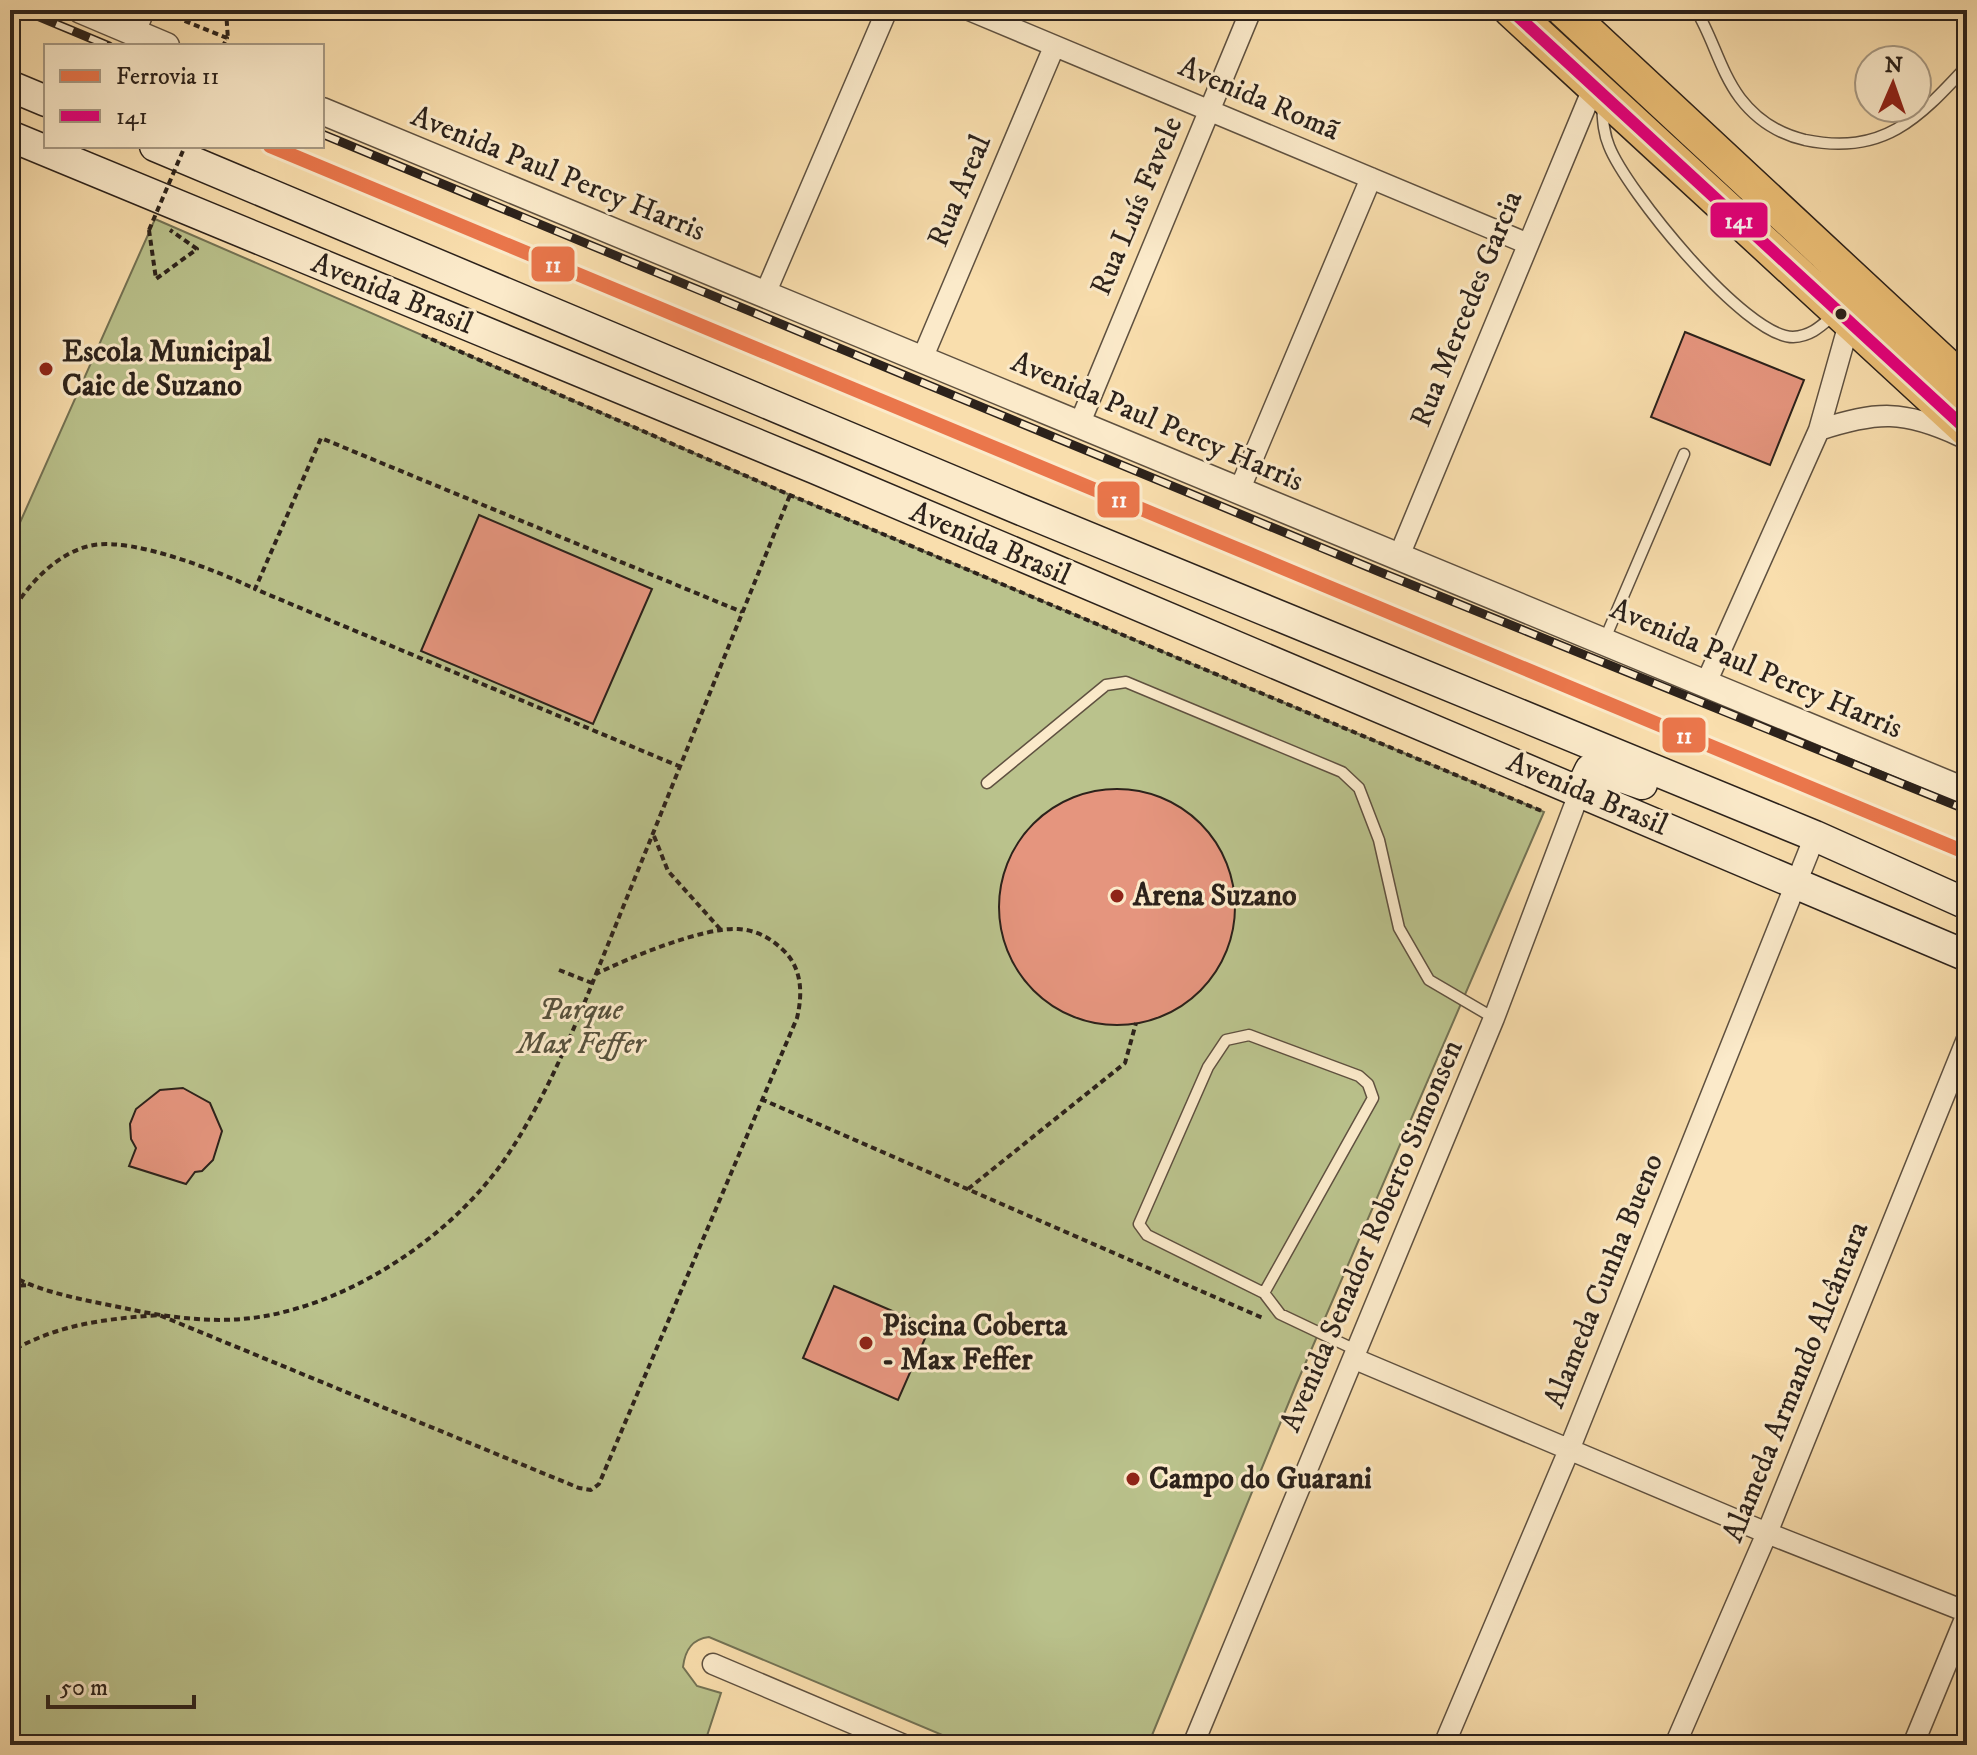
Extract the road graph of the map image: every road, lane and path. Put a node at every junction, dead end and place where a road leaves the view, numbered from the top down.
1 (81, 10) edge
2 (192, 10) edge
3 (226, 10) edge
4 (887, 10) edge
5 (969, 10) edge
6 (1251, 10) edge
7 (1511, 10) edge
8 (1696, 10) edge
9 (1580, 19) edge
10 (140, 21) edge
11 (164, 44) edge
12 (225, 44) edge
13 (225, 44) edge
14 (1054, 47) junction
15 (1967, 66) edge
16 (10, 86) edge
17 (1598, 90) junction
18 (44, 100) edge
19 (1209, 111) junction
20 (324, 112) edge
21 (10, 136) edge
22 (160, 148) edge
23 (184, 148) edge
24 (1371, 178) junction
25 (296, 207) junction
26 (155, 219) junction
27 (170, 225) dead end
28 (184, 231) dead end
29 (1526, 243) junction
30 (295, 253) junction
31 (765, 294) junction
32 (1845, 315) junction
33 (415, 332) dead end
34 (922, 359) junction
35 (1967, 385) edge
36 (1079, 425) junction
37 (1819, 430) junction
38 (1967, 430) edge
39 (1967, 439) edge
40 (1684, 454) dead end
41 (967, 487) junction
42 (1239, 491) junction
43 (790, 495) junction
44 (1019, 509) junction
45 (941, 524) junction
46 (997, 547) junction
47 (1399, 556) junction
48 (255, 589) junction
49 (742, 612) junction
50 (10, 615) edge
51 (1604, 641) junction
52 (1706, 683) junction
53 (681, 767) junction
54 (1679, 781) junction
55 (987, 783) dead end
56 (1580, 791) junction
57 (1967, 792) edge
58 (1544, 812) dead end
59 (654, 833) junction
60 (1815, 836) junction
61 (1798, 882) junction
62 (1967, 904) edge
63 (721, 930) junction
64 (1967, 956) edge
65 (559, 970) dead end
66 (596, 974) junction
67 (592, 983) junction
68 (1494, 1018) junction
69 (1136, 1023) dead end
70 (1967, 1039) edge
71 (761, 1099) junction
72 (968, 1189) junction
73 (10, 1275) edge
74 (35, 1285) junction
75 (10, 1286) edge
76 (1264, 1293) junction
77 (159, 1315) junction
78 (1269, 1321) dead end
79 (10, 1352) edge
80 (1356, 1355) junction
81 (1569, 1450) junction
82 (1767, 1533) junction
83 (1967, 1613) edge
84 (713, 1664) dead end
85 (904, 1745) edge
86 (1193, 1745) edge
87 (1444, 1745) edge
88 (1675, 1745) edge
89 (1913, 1745) edge

1 - 10 street
2 - 12 path
3 - 13 path
4 - 31 street
5 - 14 street, Avenida Romã
6 - 19 street, Rua Luís Favele
7 - 17 highway
8 - 15 lane
9 - 35 highway
10 - 11 street
14 - 19 street, Avenida Romã
14 - 34 street, Rua Areal
16 - 18 main road
17 - 29 street, Rua Mercedes Garcia
17 - 32 highway
17 - 32 lane
19 - 24 street, Avenida Romã
19 - 36 street, Rua Luís Favele
20 - 31 street, Avenida Paul Percy Harris
21 - 30 main road, Avenida Brasil
22 - 25 main road, Avenida Brasil
23 - 26 path, bridge
24 - 29 street, Avenida Romã
24 - 42 street
25 - 30 main road
25 - 41 main road, Avenida Brasil
26 - 26 path, bridge
27 - 28 path
29 - 47 street, Rua Mercedes Garcia
30 - 45 main road, Avenida Brasil
31 - 34 street, Avenida Paul Percy Harris
32 - 37 street
32 - 38 highway
33 - 43 path
34 - 36 street, Avenida Paul Percy Harris
36 - 42 street, Avenida Paul Percy Harris
37 - 39 street
37 - 52 street
40 - 51 lane
41 - 44 main road, Avenida Brasil
41 - 45 main road
42 - 47 street, Avenida Paul Percy Harris
43 - 49 path
43 - 58 path
44 - 46 main road
44 - 54 main road, Avenida Brasil
45 - 46 main road, Avenida Brasil
46 - 56 main road, Avenida Brasil
47 - 51 street, Avenida Paul Percy Harris
48 - 49 path
48 - 50 path
48 - 53 path
49 - 53 path
51 - 52 street, Avenida Paul Percy Harris
52 - 57 street, Avenida Paul Percy Harris
53 - 59 path
54 - 56 main road
54 - 60 main road, Avenida Brasil
55 - 68 lane
56 - 61 main road, Avenida Brasil
56 - 68 street, Avenida Senador Roberto Simonsen
59 - 63 path
59 - 66 path
60 - 61 street, Alameda Cunha Bueno
60 - 62 main road, Avenida Brasil
61 - 64 main road, Avenida Brasil
61 - 81 street, Alameda Cunha Bueno
63 - 66 path
63 - 71 path
65 - 67 path
66 - 67 path
67 - 77 path
68 - 80 street, Avenida Senador Roberto Simonsen
69 - 72 path
70 - 82 street, Alameda Armando Alcântara
71 - 72 path
71 - 77 path
72 - 78 path
73 - 74 path
74 - 75 path
74 - 77 path
76 - 76 lane
76 - 80 lane
77 - 79 path
80 - 81 street
80 - 86 street, Avenida Senador Roberto Simonsen
81 - 82 street
81 - 87 street, Alameda Cunha Bueno
82 - 83 street
82 - 88 street, Alameda Armando Alcântara
83 - 89 street
84 - 85 street

